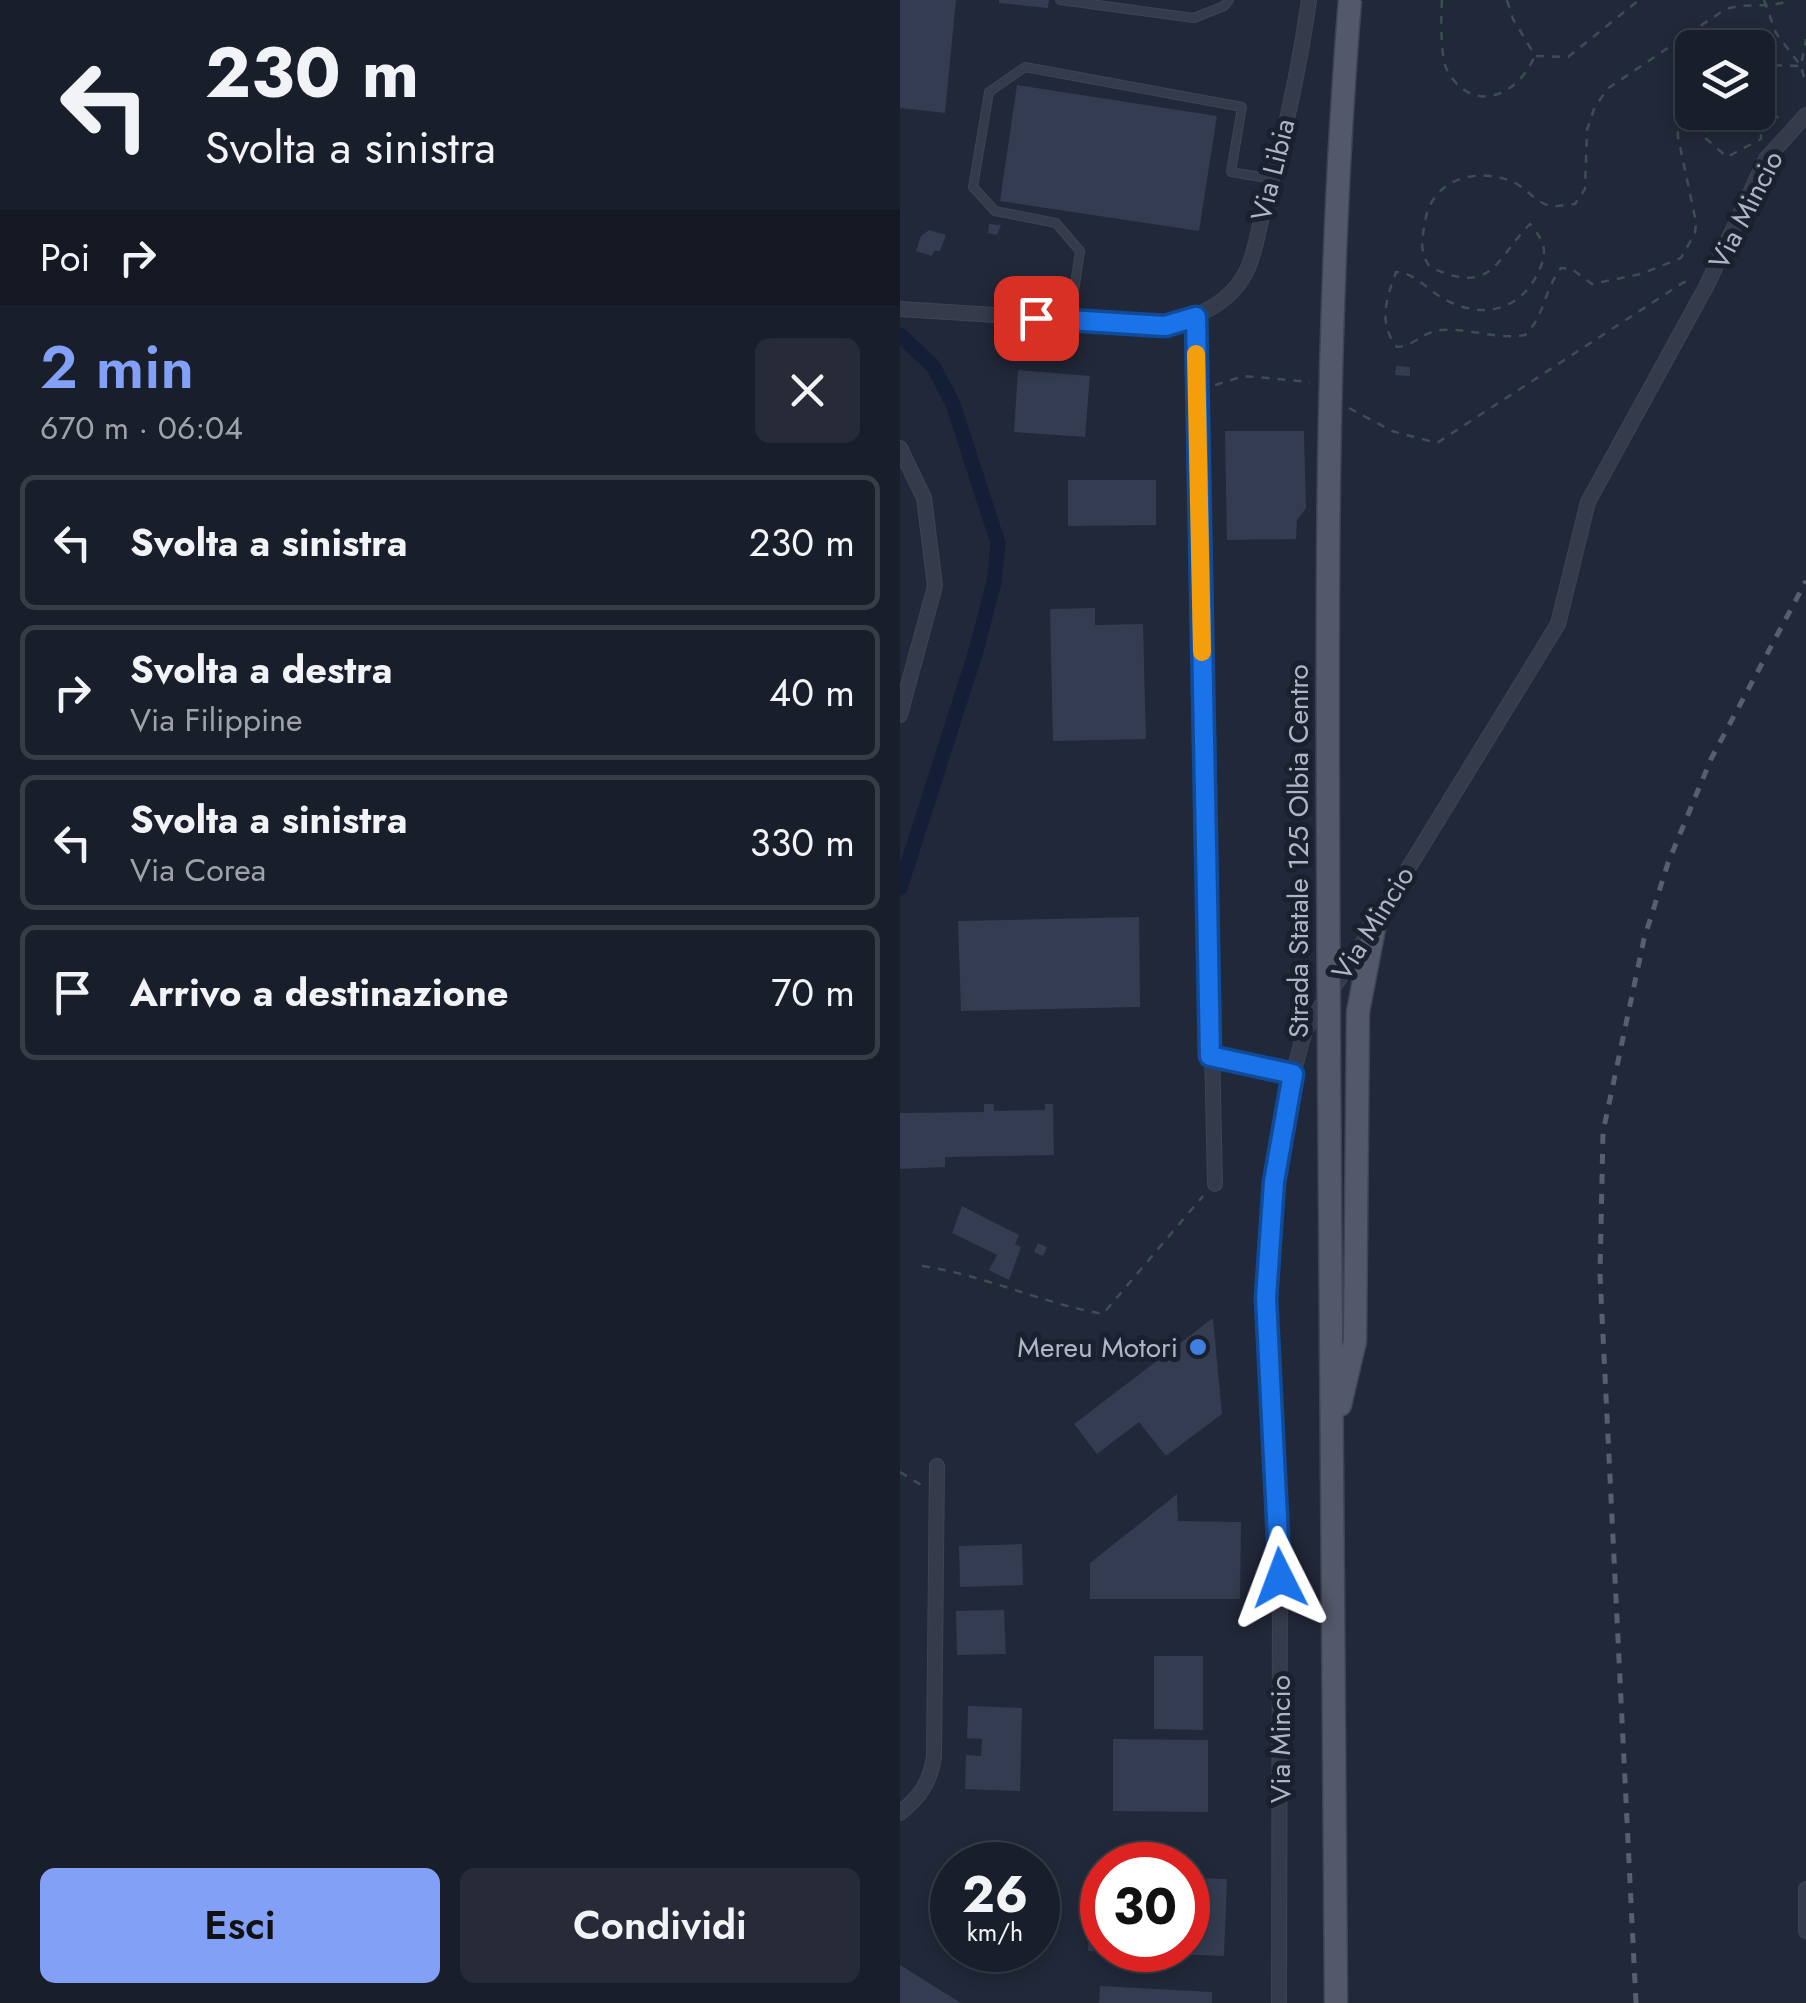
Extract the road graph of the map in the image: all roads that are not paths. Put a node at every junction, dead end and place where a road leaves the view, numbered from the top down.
1 (1060, 0) edge
2 (1229, 0) edge
3 (1310, 0) edge
4 (1350, 0) edge
5 (1806, 114) edge
6 (1273, 178) junction
7 (901, 309) edge
8 (1196, 317) junction
9 (1070, 320) junction
10 (900, 448) edge
11 (900, 715) edge
12 (1376, 918) junction
13 (1210, 1056) junction
14 (1293, 1074) junction
15 (1214, 1184) road end
16 (1332, 1442) junction
17 (937, 1466) dead end
18 (900, 1813) edge
19 (1806, 1888) edge
20 (1806, 1932) edge
21 (1279, 2003) edge
22 (1336, 2003) edge

1 - 2 lane
3 - 6 street, Via Libia
4 - 16 main road, Strada Statale 125 Olbia Centro, bridge
5 - 12 street, Via Mincio
6 - 8 street, Via Libia
6 - 9 lane
7 - 9 street
8 - 9 street
8 - 13 street
10 - 11 street
12 - 14 street, Via Mincio
12 - 16 main road
13 - 14 street
13 - 15 street
14 - 21 street, Via Mincio
16 - 22 main road, Strada Statale 125 Olbia Centro
17 - 18 street
19 - 20 street

